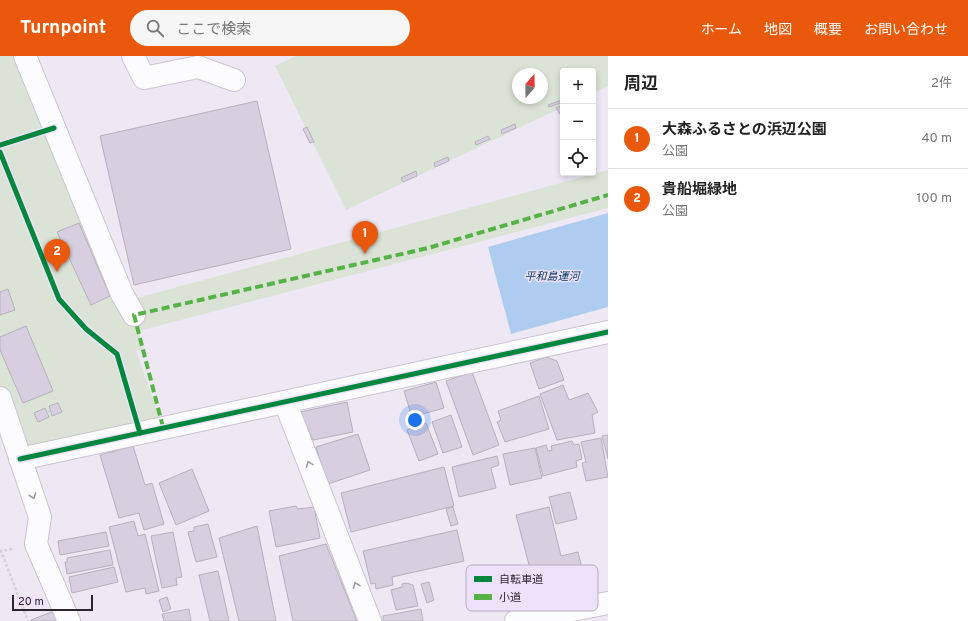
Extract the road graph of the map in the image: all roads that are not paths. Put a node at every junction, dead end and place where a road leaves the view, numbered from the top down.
1 (25, 56) edge
2 (134, 56) edge
3 (234, 80) dead end
4 (134, 315) dead end
5 (608, 332) edge
6 (0, 398) edge
7 (285, 402) junction
8 (20, 459) junction
9 (608, 603) edge
10 (598, 605) edge
11 (567, 611) edge
12 (69, 621) edge
13 (370, 621) edge
14 (516, 621) edge

1 - 4 street
2 - 3 street
5 - 7 street
6 - 8 street
7 - 8 street
13 -> 7 street
8 -> 12 street
9 - 10 street
11 - 14 street

